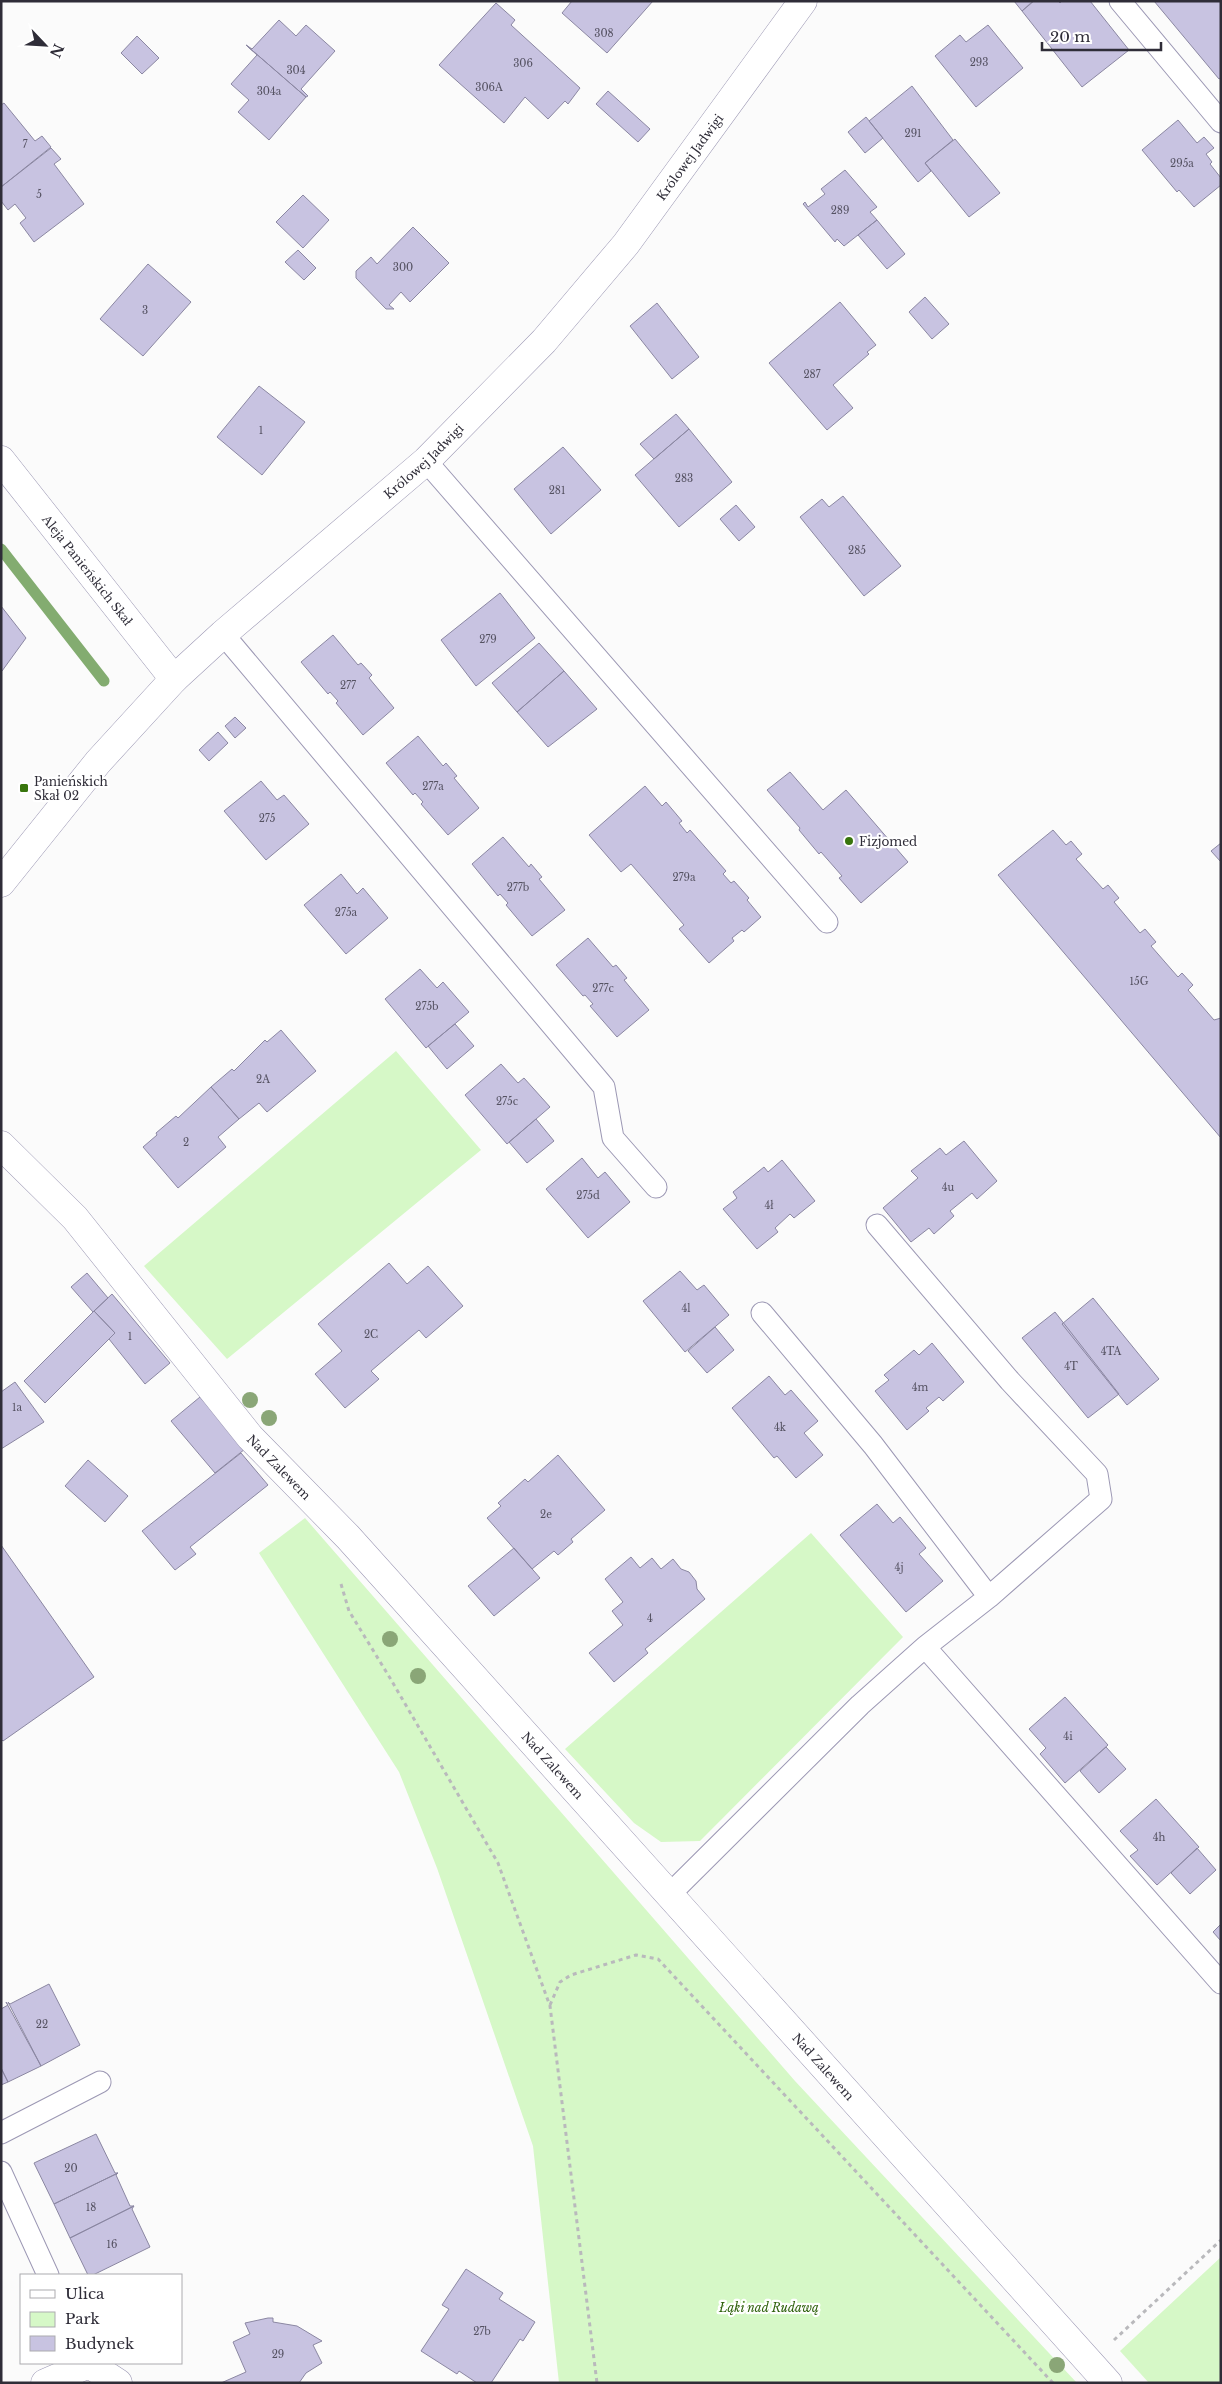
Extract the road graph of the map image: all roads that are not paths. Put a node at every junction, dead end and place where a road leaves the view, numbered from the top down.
1 (803, 1) edge
2 (1120, 1) edge
3 (1221, 122) edge
4 (1, 460) edge
5 (426, 461) junction
6 (223, 634) junction
7 (174, 679) junction
8 (1, 883) edge
9 (827, 922) dead end
10 (1, 1145) edge
11 (656, 1186) dead end
12 (877, 1225) dead end
13 (762, 1313) dead end
14 (989, 1597) junction
15 (925, 1647) junction
16 (669, 1894) junction
17 (1221, 1983) edge
18 (100, 2082) dead end
19 (1, 2133) edge
20 (1, 2172) edge
21 (48, 2274) edge
22 (88, 2364) edge
23 (46, 2383) edge
24 (118, 2383) edge
25 (1108, 2383) edge

1 - 5 street, Królowej Jadwigi
2 - 3 lane
4 - 7 street, Aleja Panieńskich Skał
5 - 6 street, Królowej Jadwigi
5 - 9 lane
6 - 7 street, Królowej Jadwigi
6 - 11 lane
7 - 8 street, Królowej Jadwigi
10 - 16 street, Nad Zalewem
12 - 14 lane
13 - 14 lane
14 - 15 lane
15 - 16 lane
15 - 17 lane
16 - 25 street, Nad Zalewem
18 - 19 lane
20 - 21 lane
22 - 23 street
22 - 24 street

